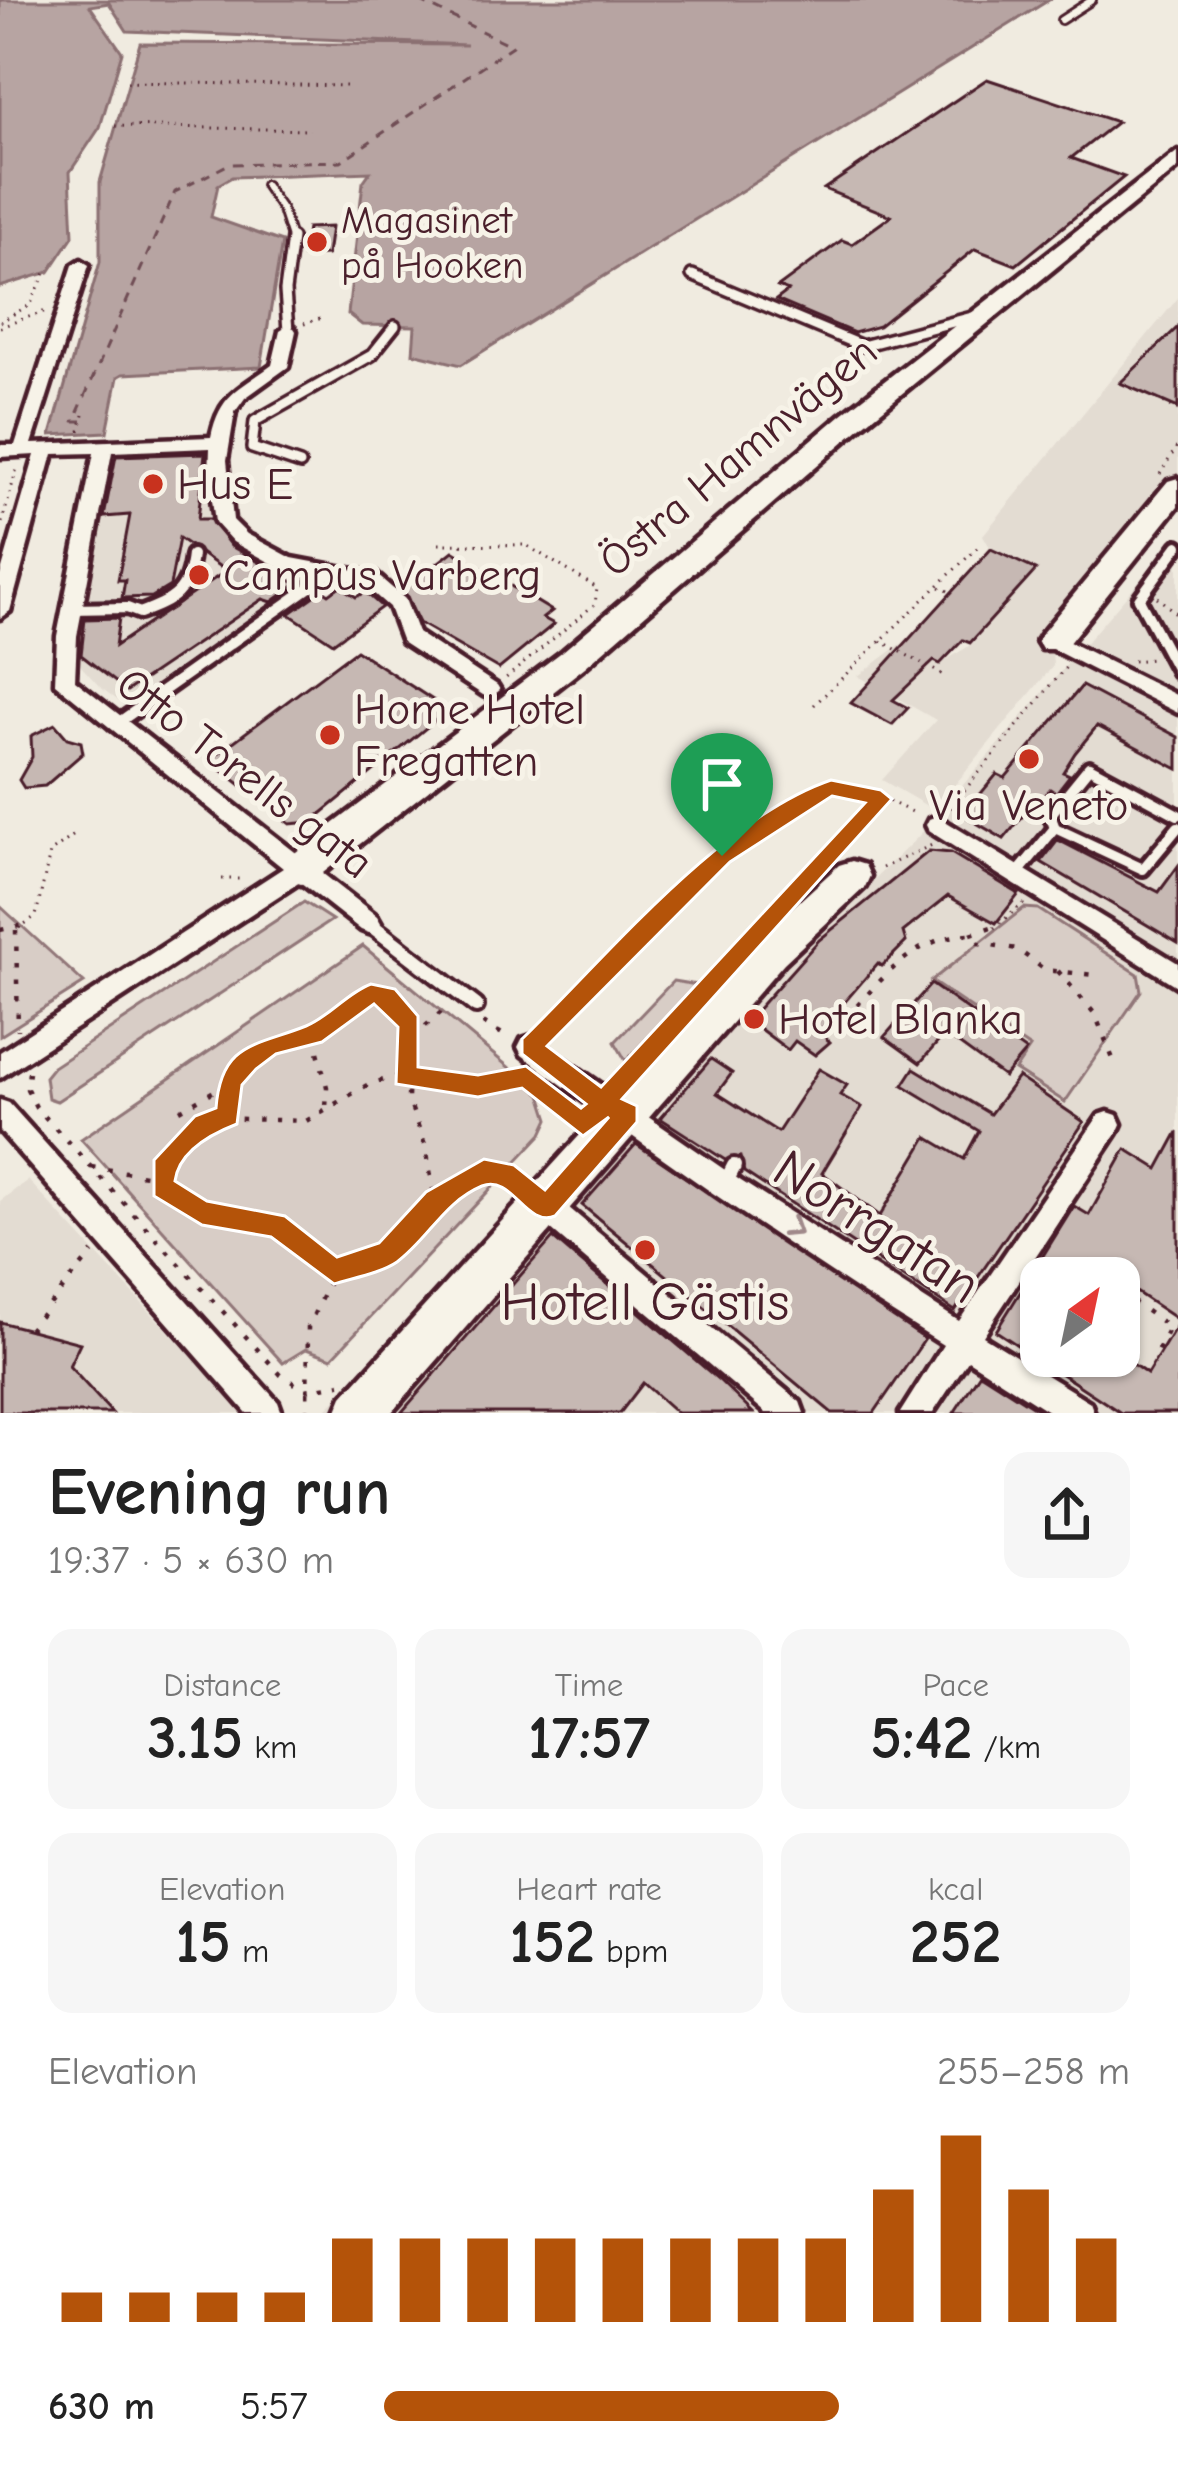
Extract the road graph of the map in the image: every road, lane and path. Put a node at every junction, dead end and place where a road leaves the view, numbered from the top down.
1 (1092, 0) edge
2 (1061, 20) dead end
3 (128, 82) dead end
4 (350, 86) dead end
5 (116, 126) dead end
6 (310, 130) dead end
7 (1178, 157) edge
8 (265, 185) dead end
9 (81, 265) dead end
10 (45, 273) dead end
11 (692, 275) dead end
12 (67, 308) junction
13 (983, 314) junction
14 (325, 317) dead end
15 (0, 324) edge
16 (394, 326) dead end
17 (287, 331) junction
18 (1157, 399) dead end
19 (1178, 410) edge
20 (85, 411) dead end
21 (79, 433) dead end
22 (221, 442) junction
23 (104, 447) junction
24 (22, 450) edge
25 (300, 464) dead end
26 (1178, 488) edge
27 (1168, 516) edge
28 (0, 530) edge
29 (439, 544) dead end
30 (1178, 546) edge
31 (978, 547) dead end
32 (192, 555) dead end
33 (327, 575) junction
34 (938, 586) junction
35 (950, 592) dead end
36 (72, 609) junction
37 (0, 611) edge
38 (880, 640) junction
39 (1064, 649) junction
40 (1167, 657) junction
41 (1102, 668) junction
42 (1178, 672) edge
43 (946, 676) dead end
44 (502, 698) junction
45 (814, 705) dead end
46 (1178, 705) edge
47 (115, 725) junction
48 (881, 799) junction
49 (1178, 815) edge
50 (937, 825) junction
51 (1178, 827) edge
52 (1055, 828) junction
53 (74, 835) dead end
54 (301, 869) junction
55 (836, 871) junction
56 (1017, 874) junction
57 (221, 879) dead end
58 (251, 879) dead end
59 (1025, 902) dead end
60 (369, 923) joint
61 (0, 930) edge
62 (16, 930) junction
63 (969, 934) junction
64 (1058, 971) junction
65 (1094, 975) dead end
66 (1178, 976) edge
67 (454, 1001) dead end
68 (476, 1006) dead end
69 (846, 1018) dead end
70 (314, 1035) junction
71 (412, 1038) junction
72 (530, 1047) joint
73 (1113, 1059) dead end
74 (27, 1060) junction
75 (0, 1066) edge
76 (405, 1077) junction
77 (230, 1081) junction
78 (615, 1108) junction
79 (180, 1110) dead end
80 (0, 1112) edge
81 (325, 1113) junction
82 (228, 1116) junction
83 (1108, 1124) dead end
84 (89, 1166) junction
85 (160, 1177) junction
86 (435, 1201) junction
87 (529, 1205) junction
88 (110, 1231) junction
89 (334, 1271) junction
90 (1140, 1307) edge
91 (29, 1330) dead end
92 (963, 1340) junction
93 (1156, 1354) dead end
94 (305, 1390) junction
95 (352, 1398) edge
96 (267, 1413) edge
97 (307, 1413) edge
98 (790, 1413) edge
99 (915, 1413) edge
100 (1078, 1413) edge

1 - 2 lane
3 - 4 path
5 - 6 path
7 - 13 street, Östra Hamnvägen
8 - 17 lane
9 - 12 street
10 - 15 path
11 - 13 lane
12 - 15 path
12 - 24 street
13 - 44 street, Östra Hamnvägen
14 - 17 path
16 - 25 lane
17 - 22 street
18 - 19 path
20 - 21 path
22 - 23 street
22 - 33 street
23 - 24 street
23 - 36 street, Otto Torells gata
24 - 28 path
24 - 37 street
26 - 27 street
27 - 39 street
29 - 44 path
30 - 40 lane
31 - 34 path
32 - 36 lane
33 - 44 street
33 - 47 lane
34 - 35 path
34 - 38 path
36 - 47 street, Otto Torells gata
38 - 43 path
38 - 45 path
39 - 41 street
39 - 50 path
40 - 41 path
40 - 42 lane
41 - 46 street
44 - 54 street, Östra Hamnvägen
47 - 54 street, Otto Torells gata
48 - 50 path
48 - 55 path
48 - 72 path
49 - 52 lane
50 - 55 path
50 - 56 street
51 - 52 lane
52 - 56 lane
53 - 62 path
54 - 60 street, Otto Torells gata
54 - 74 street, Östra Hamnvägen
55 - 78 street
56 - 66 street
57 - 58 path
59 - 63 path
60 - 68 lane, Otto Torells gata
61 - 62 path
62 - 74 path
63 - 64 path
63 - 69 path
64 - 65 path
64 - 73 path
67 - 71 path
70 - 71 path
70 - 77 path
70 - 81 path
71 - 76 path
72 - 78 street
74 - 75 street, Östra Hamnvägen
74 - 84 path
76 - 78 path
76 - 81 path
76 - 86 path
77 - 79 path
77 - 82 path
78 - 87 street
78 -> 92 street, Norrgatan
80 - 88 street
81 - 82 path
82 - 85 path
83 - 92 street
84 - 85 path
84 - 94 path
85 - 89 path
86 - 87 path
86 - 89 path
87 - 95 street
87 - 98 street
88 - 91 path
88 - 96 street
89 - 94 path
90 - 93 path
92 - 99 street
92 - 100 street, Norrgatan
94 - 95 path
94 - 97 path

